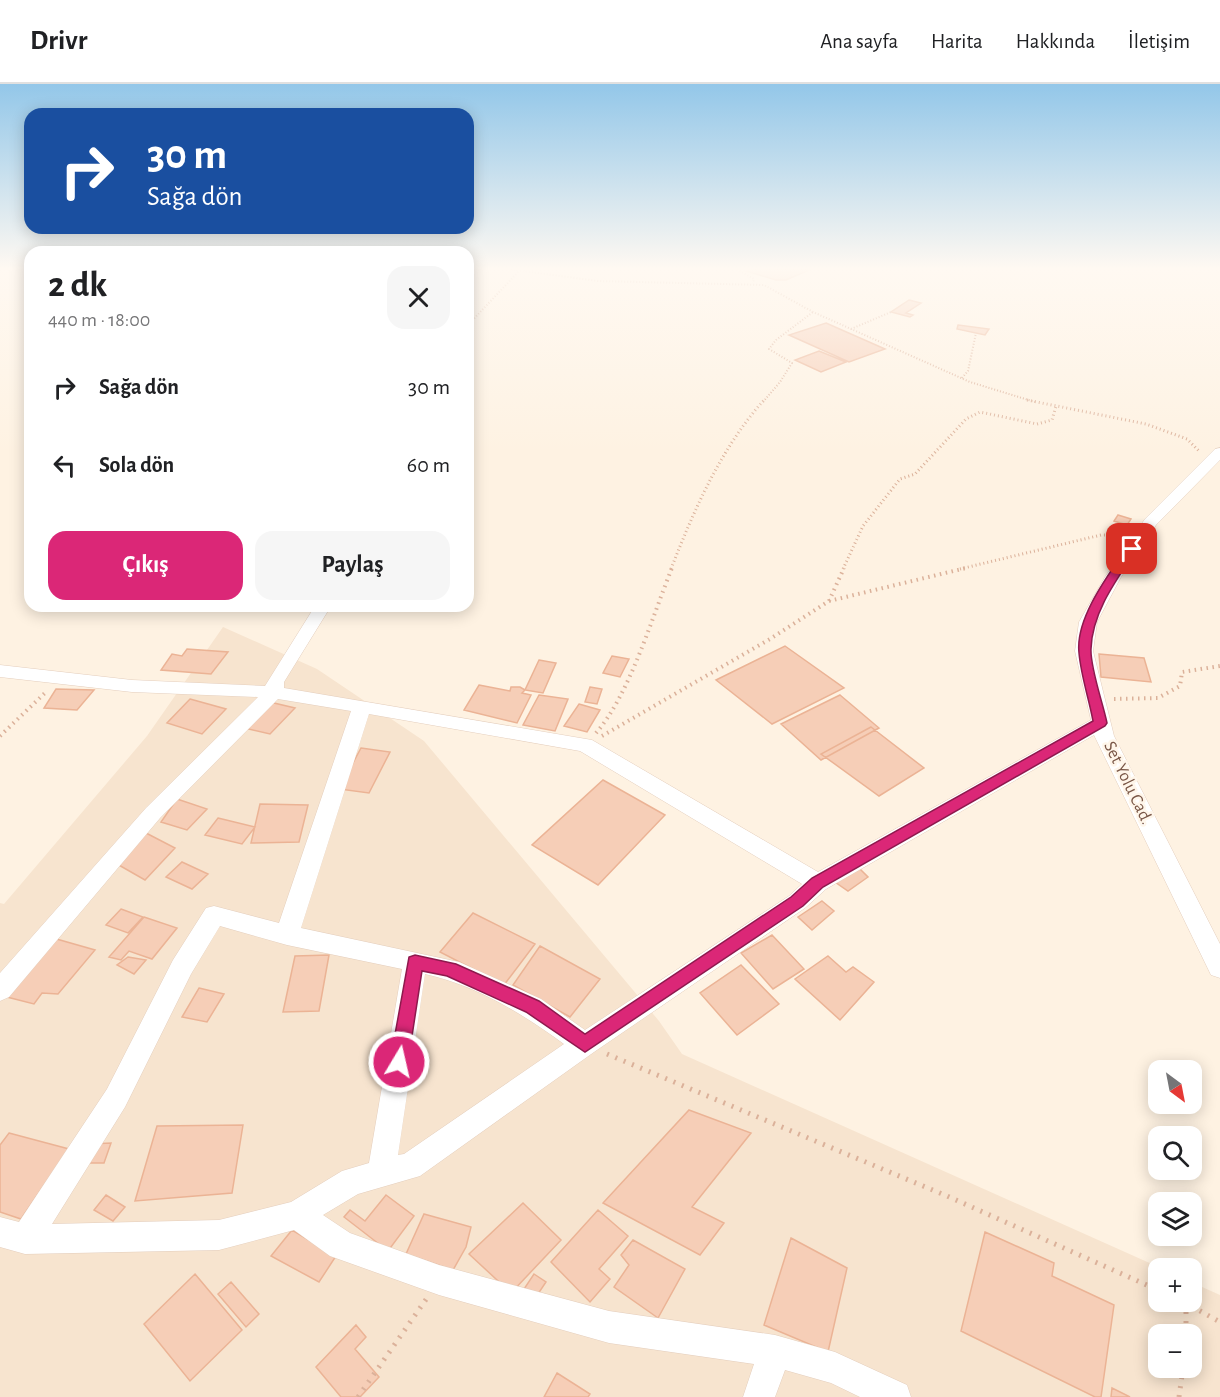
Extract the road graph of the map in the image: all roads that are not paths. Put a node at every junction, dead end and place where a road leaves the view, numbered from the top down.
1 (1220, 452) edge
2 (319, 612) edge
3 (0, 671) edge
4 (274, 692) junction
5 (362, 706) junction
6 (1101, 723) junction
7 (818, 882) junction
8 (287, 935) junction
9 (415, 962) junction
10 (1220, 968) edge
11 (0, 990) edge
12 (585, 1044) junction
13 (381, 1173) junction
14 (297, 1215) junction
15 (0, 1232) edge
16 (25, 1239) junction
17 (775, 1351) junction
18 (759, 1397) edge
19 (895, 1397) edge

1 - 6 street, Set Yolu Cad.
2 - 4 street
3 - 4 street
4 - 5 street
4 - 11 street
5 - 7 street
5 - 8 street
6 - 7 street
6 - 10 street, Set Yolu Cad.
7 - 12 street
8 - 9 street
8 - 16 street
9 - 12 street
9 - 13 street
12 - 13 street
13 - 14 street
14 - 16 street
14 - 17 street
15 - 16 street
17 - 18 street
17 - 19 street

